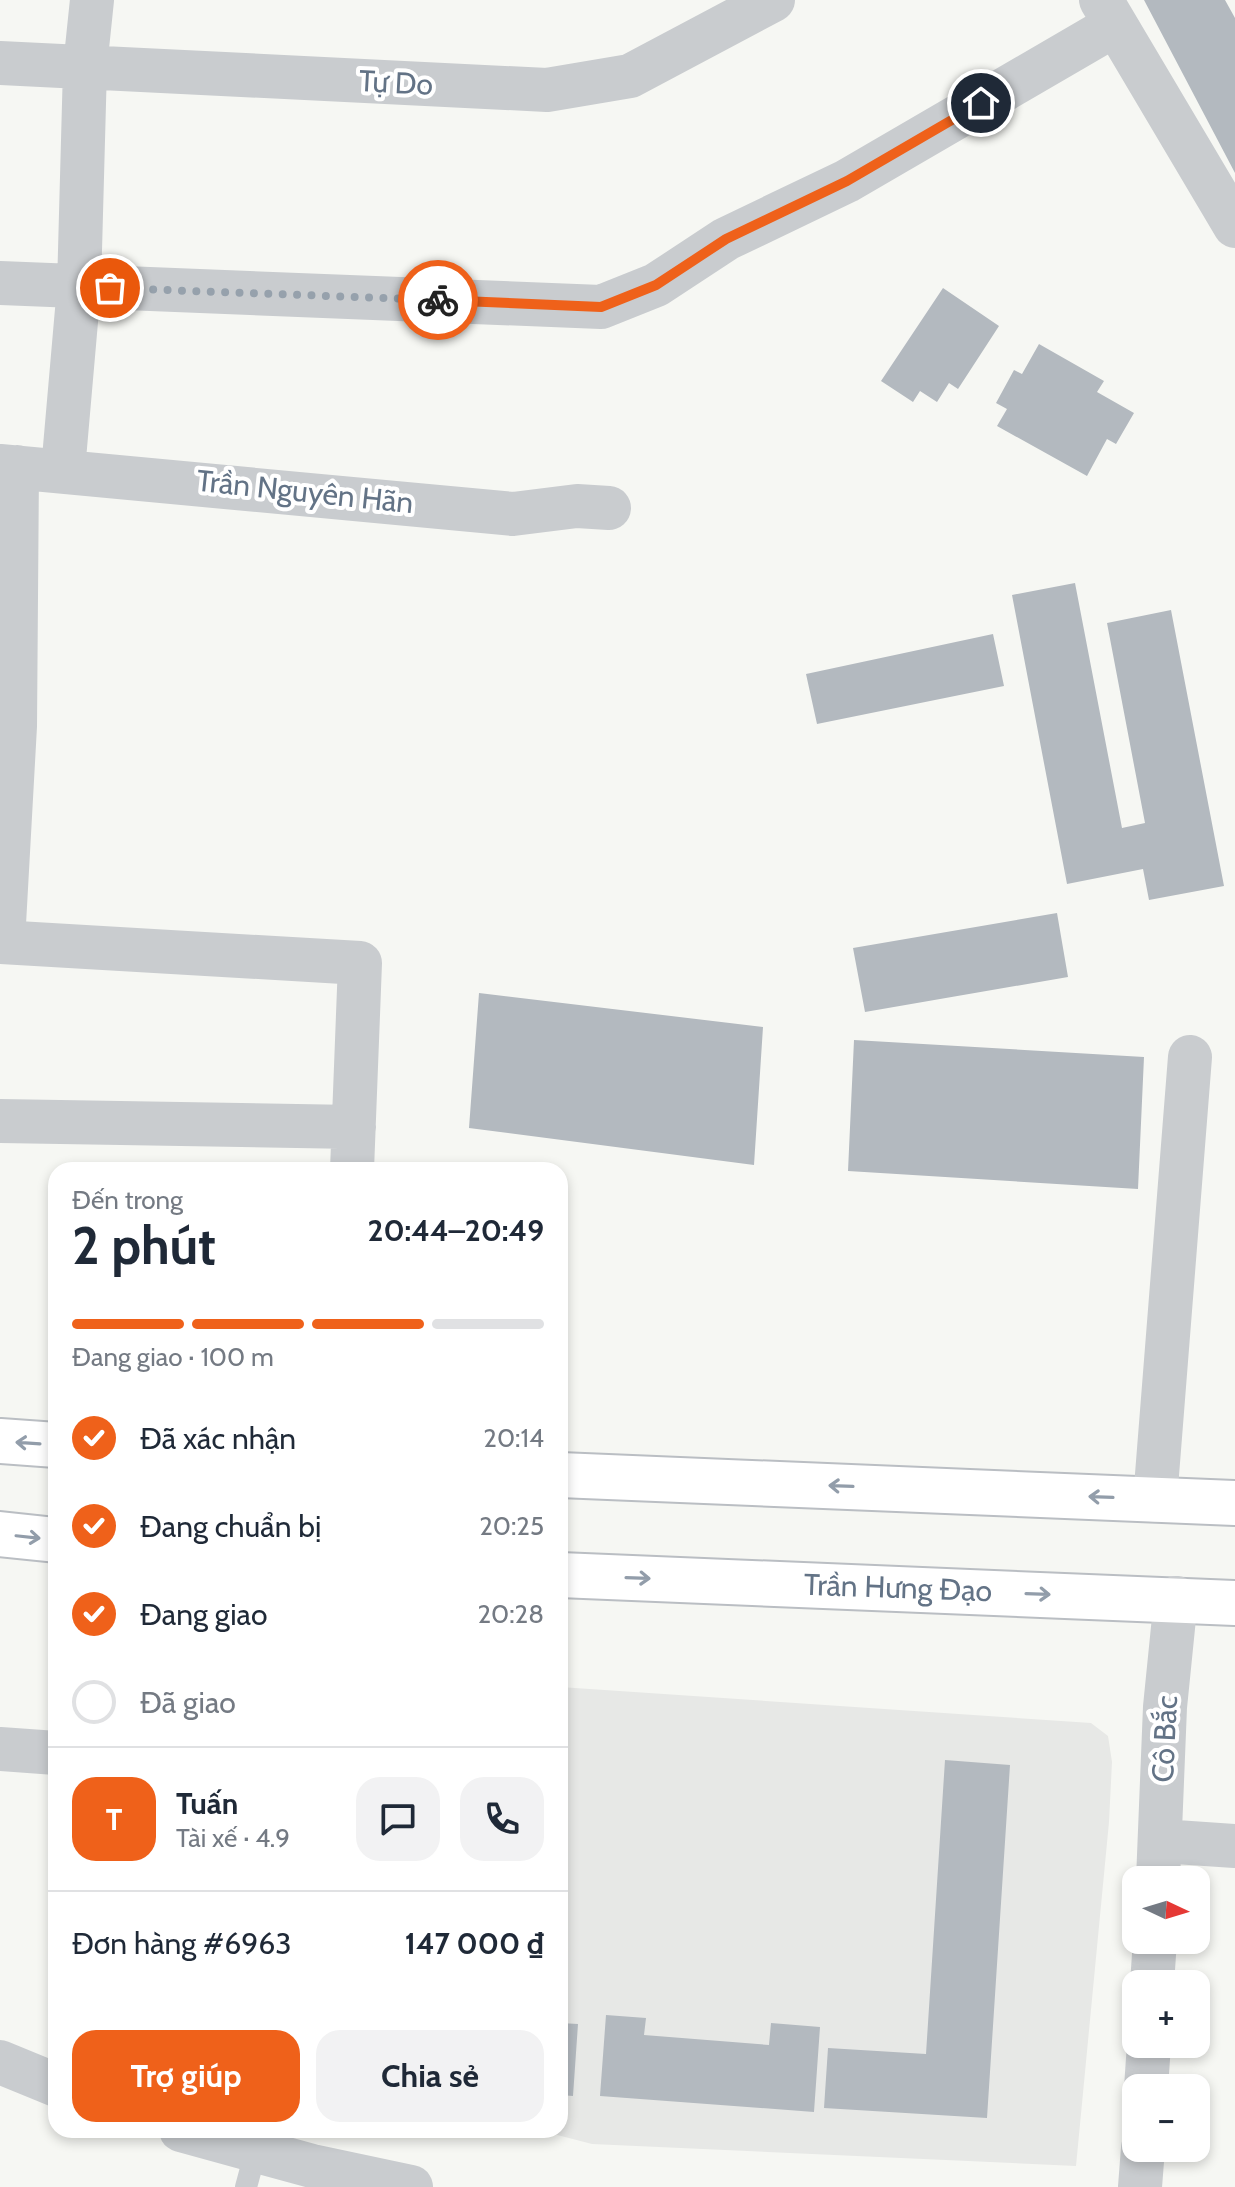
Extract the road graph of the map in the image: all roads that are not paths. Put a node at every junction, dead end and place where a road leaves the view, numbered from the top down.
1 (92, 0) edge
2 (773, 0) edge
3 (1108, 12) edge
4 (0, 63) edge
5 (85, 67) junction
6 (1235, 226) edge
7 (0, 283) edge
8 (79, 287) junction
9 (8, 467) edge
10 (63, 470) junction
11 (609, 508) dead end
12 (2, 942) edge
13 (1190, 1057) dead end
14 (0, 1121) edge
15 (354, 1127) junction
16 (352, 1162) edge
17 (0, 1441) edge
18 (48, 1444) edge
19 (568, 1475) edge
20 (1155, 1500) junction
21 (1235, 1503) edge
22 (0, 1534) edge
23 (48, 1539) edge
24 (568, 1575) edge
25 (1176, 1598) junction
26 (1235, 1603) edge
27 (0, 1749) edge
28 (48, 1752) edge
29 (1235, 1846) edge
30 (1160, 1861) edge
31 (0, 2062) edge
32 (48, 2082) edge
33 (195, 2138) edge
34 (312, 2148) edge
35 (1142, 2162) edge
36 (251, 2169) edge
37 (411, 2187) edge
38 (1140, 2187) edge

1 - 5 street
2 - 5 street, Tự Do
3 - 6 street
3 - 8 street
4 - 5 street, Tự Do
5 - 8 street
7 - 8 street
8 - 10 street
9 - 10 street, Trần Nguyên Hãn
9 - 12 street
10 - 11 street, Trần Nguyên Hãn
12 - 15 street
13 - 20 street
14 - 15 street
15 - 16 street
18 -> 17 main road
20 -> 19 main road
20 - 21 main road
22 -> 23 main road
24 -> 25 main road, Trần Hưng Đạo
25 - 26 main road, Trần Hưng Đạo
25 - 30 street, Cô Bắc
27 - 28 street
29 - 30 street
31 - 32 street
33 - 36 street
34 - 36 street
34 - 37 street
35 - 38 street

